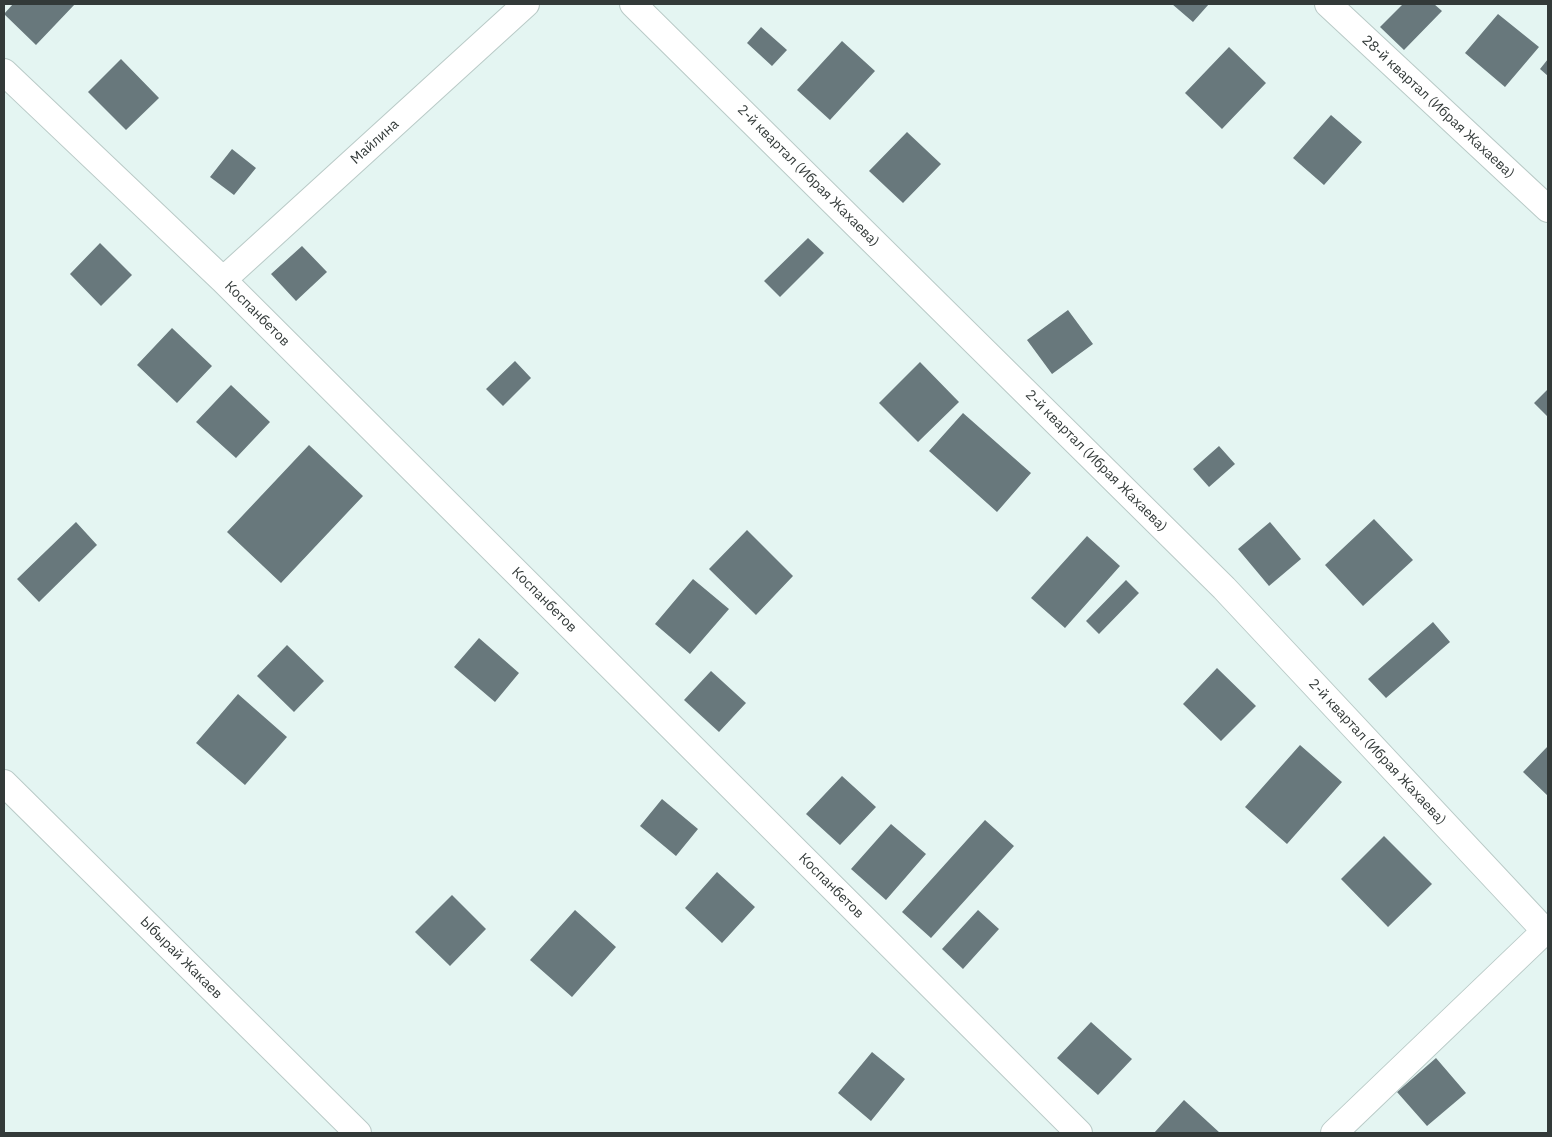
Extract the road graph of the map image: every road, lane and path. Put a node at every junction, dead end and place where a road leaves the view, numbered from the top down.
1 (526, 4) edge
2 (633, 4) edge
3 (1328, 4) edge
4 (4, 72) edge
5 (1548, 209) edge
6 (223, 280) junction
7 (4, 784) edge
8 (1546, 930) edge
9 (358, 1133) edge
10 (1080, 1133) edge
11 (1334, 1133) edge

1 - 6 street, Майлина
2 - 8 street, 2-й квартал (Ибрая Жахаева)
3 - 5 street, 28-й квартал (Ибрая Жахаева)
4 - 6 street, Коспанбетов
6 - 10 street, Коспанбетов
7 - 9 street, Ыбырай Жакаев
8 - 11 street

